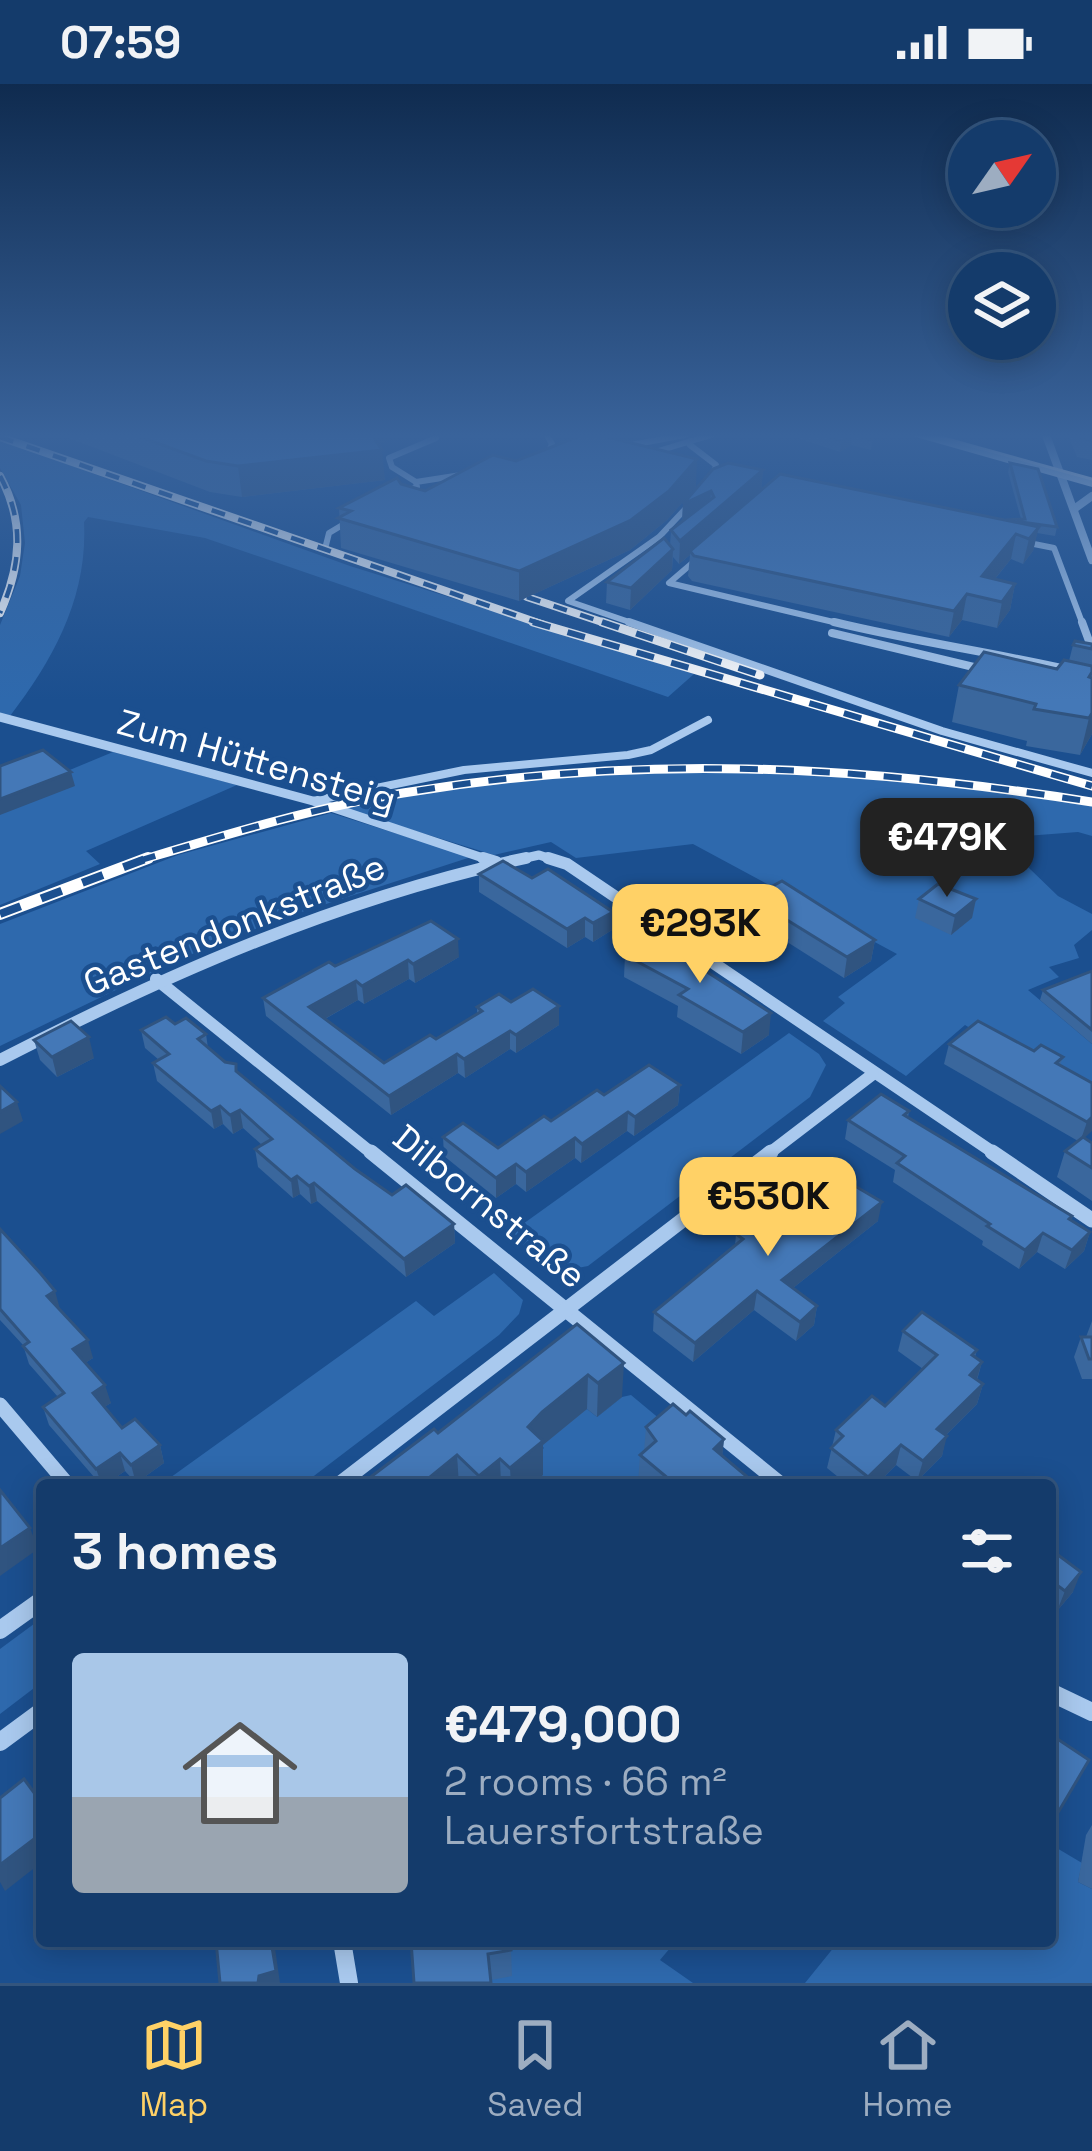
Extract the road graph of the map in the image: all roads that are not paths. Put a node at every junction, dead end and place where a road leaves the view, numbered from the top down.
1 (343, 524) edge
2 (672, 524) edge
3 (1079, 524) edge
4 (1007, 538) edge
5 (326, 545) dead end
6 (704, 552) edge
7 (1092, 560) edge
8 (832, 633) dead end
9 (1092, 649) edge
10 (998, 673) edge
11 (1092, 675) edge
12 (0, 717) edge
13 (708, 720) dead end
14 (1092, 772) edge
15 (313, 801) junction
16 (497, 862) junction
17 (156, 979) junction
18 (0, 1060) edge
19 (873, 1074) junction
20 (1092, 1220) edge
21 (565, 1309) junction
22 (0, 1405) edge
23 (63, 1479) edge
24 (346, 1479) edge
25 (775, 1479) edge
26 (36, 1604) edge
27 (0, 1630) edge
28 (1056, 1695) edge
29 (1092, 1712) edge
30 (36, 1715) edge
31 (0, 1742) edge
32 (343, 1947) edge
33 (350, 1983) edge

1 - 5 lane
2 - 14 lane
3 - 7 street
4 - 9 lane
6 - 11 lane
8 - 10 lane
12 - 15 street, Zum Hüttensteig
13 - 15 lane
15 - 16 street, Zum Hüttensteig
16 - 17 street, Gastendonkstraße
16 - 19 street
17 - 18 street, Gastendonkstraße
17 - 21 street, Dilbornstraße
19 - 20 street
19 - 21 street
21 - 24 street
21 - 25 street, Dilbornstraße
22 - 23 street
26 - 27 street
28 - 29 street
30 - 31 street
32 - 33 street

